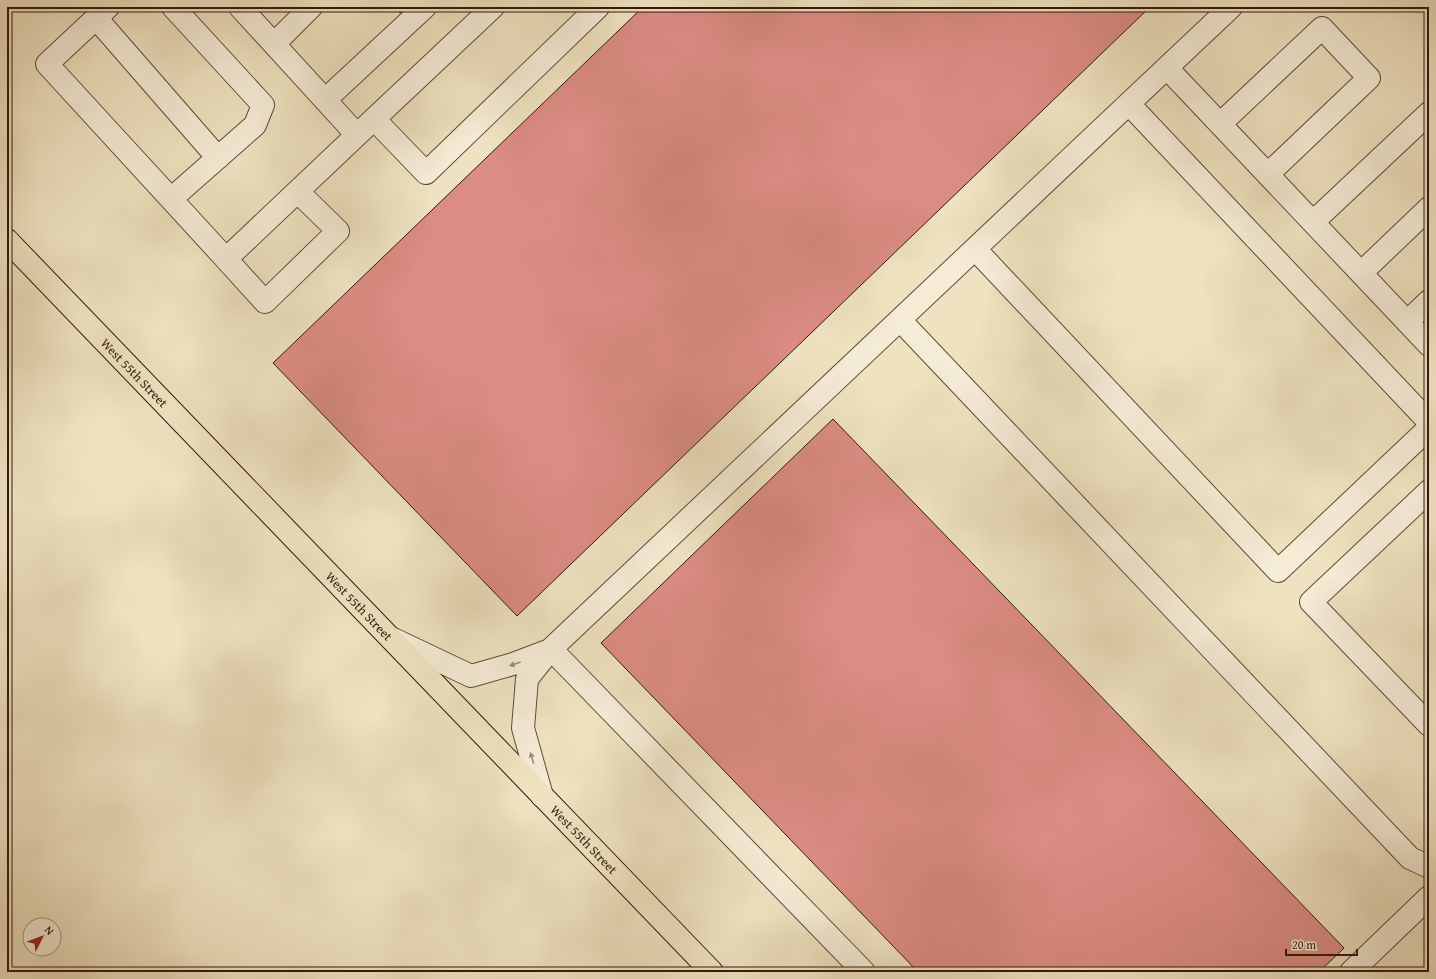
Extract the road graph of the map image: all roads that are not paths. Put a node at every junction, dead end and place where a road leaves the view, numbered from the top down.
1 (173, 7) edge
2 (240, 7) edge
3 (312, 7) edge
4 (425, 7) edge
5 (493, 7) edge
6 (598, 7) edge
7 (1231, 7) edge
8 (102, 13) edge
9 (274, 44) junction
10 (1167, 68) junction
11 (325, 100) junction
12 (1129, 104) junction
13 (1429, 113) edge
14 (374, 119) junction
15 (1220, 124) junction
16 (357, 135) junction
17 (218, 158) junction
18 (1268, 174) junction
19 (298, 192) junction
20 (171, 199) junction
21 (1429, 208) edge
22 (1313, 222) junction
23 (7, 240) edge
24 (975, 249) junction
25 (226, 259) junction
26 (1361, 273) junction
27 (1429, 301) edge
28 (900, 320) junction
29 (1408, 322) junction
30 (1429, 344) edge
31 (1429, 422) edge
32 (1429, 428) edge
33 (1429, 490) edge
34 (389, 637) junction
35 (551, 649) junction
36 (1429, 725) edge
37 (542, 796) junction
38 (1429, 867) edge
39 (1429, 897) edge
40 (712, 972) edge
41 (864, 972) edge
42 (1351, 972) edge

1 - 17 lane
2 - 9 lane
3 - 9 lane
4 - 11 lane
5 - 14 lane
6 - 14 lane
7 - 10 lane
8 - 17 lane
8 - 20 lane
9 - 11 lane
10 - 12 lane
10 - 15 lane
11 - 16 lane
12 - 24 lane
12 - 31 lane
13 - 22 lane
14 - 16 lane
15 - 18 lane
15 - 18 lane
16 - 19 lane
17 - 20 lane
18 - 22 lane
19 - 25 lane
19 - 25 lane
20 - 25 lane
21 - 26 lane
22 - 26 lane
23 - 34 main road, West 55th Street
24 - 28 lane
24 - 32 lane
26 - 29 lane
27 - 29 lane
28 - 35 lane
28 - 38 lane
29 - 30 lane
33 - 36 lane
35 -> 34 lane
34 - 37 main road, West 55th Street
37 -> 35 lane
35 - 41 lane
37 - 40 main road, West 55th Street
39 - 42 lane

